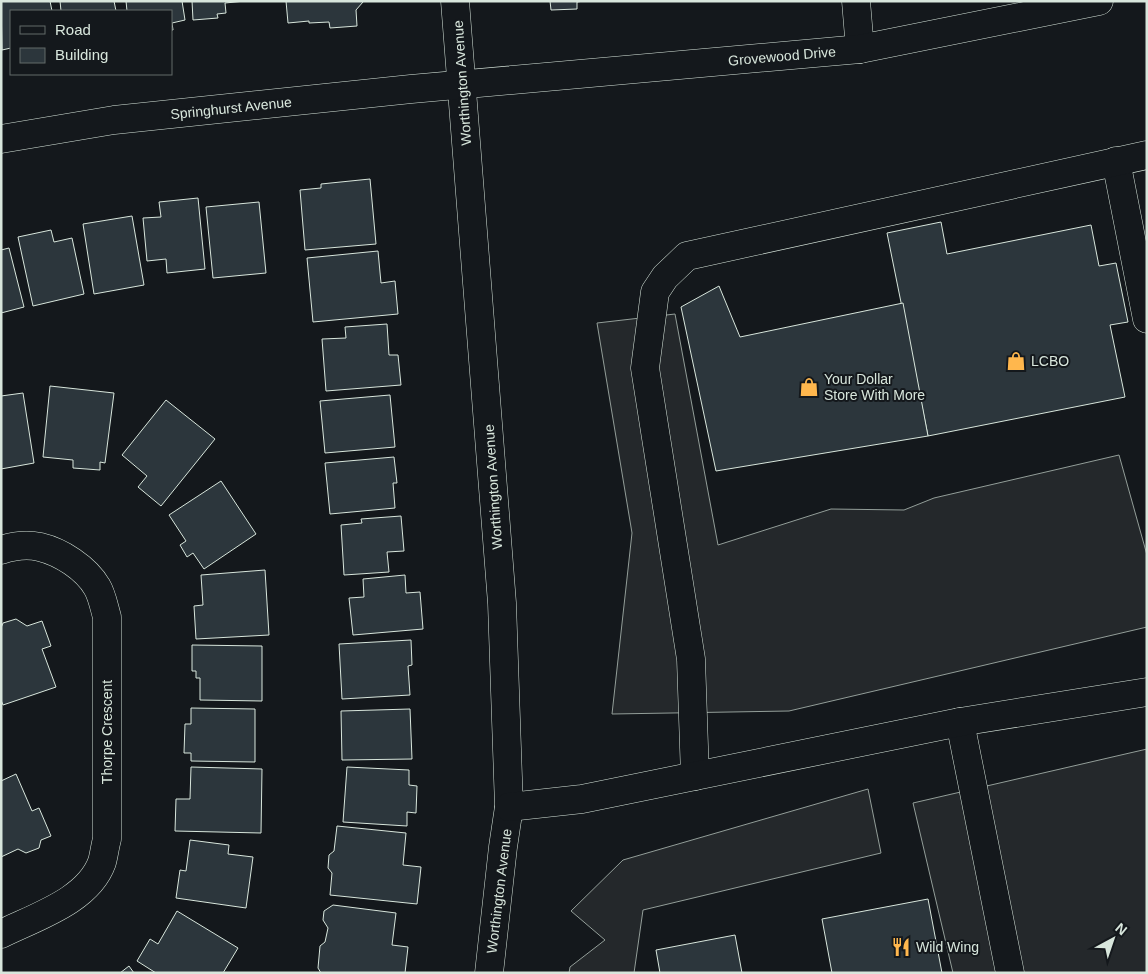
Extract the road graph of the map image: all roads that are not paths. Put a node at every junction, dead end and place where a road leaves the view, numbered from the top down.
1 (455, 1) edge
2 (856, 1) edge
3 (1099, 1) edge
4 (860, 49) junction
5 (462, 84) junction
6 (1, 140) edge
7 (1147, 155) edge
8 (1116, 161) junction
9 (1147, 319) edge
10 (1, 550) edge
11 (1147, 692) edge
12 (960, 722) junction
13 (694, 776) junction
14 (509, 807) junction
15 (1, 934) edge
16 (489, 973) edge
17 (1010, 973) edge

1 - 5 street, Worthington Avenue
2 - 4 street
3 - 4 street, Grovewood Drive
4 - 5 street, Grovewood Drive
5 - 6 street, Springhurst Avenue
5 - 14 street, Worthington Avenue
7 - 8 street
8 - 9 street
8 - 13 street
10 - 15 street, Thorpe Crescent
11 - 12 street
12 - 13 street
12 - 17 street
13 - 14 street
14 - 16 street, Worthington Avenue

